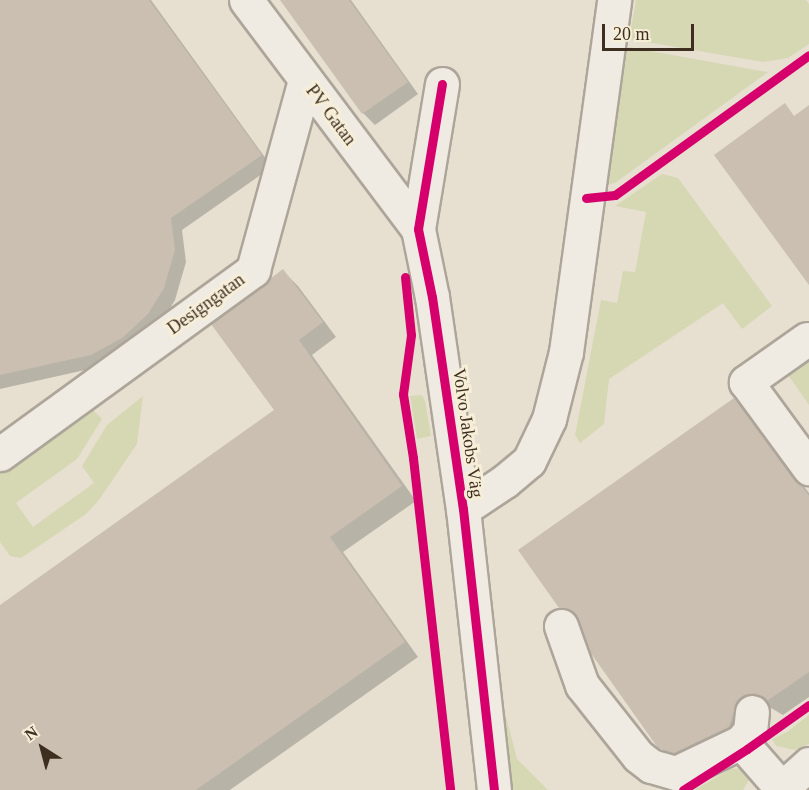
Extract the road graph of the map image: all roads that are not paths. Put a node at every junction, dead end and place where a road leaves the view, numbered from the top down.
1 (246, 0) edge
2 (614, 0) edge
3 (305, 80) junction
4 (442, 84) dead end
5 (418, 229) junction
6 (807, 339) dead end
7 (0, 454) edge
8 (809, 468) edge
9 (463, 509) junction
10 (561, 626) dead end
11 (809, 764) edge
12 (781, 789) edge
13 (494, 790) edge

1 - 3 street, PV Gatan
2 - 9 street, Volvo Jakobs Väg
3 - 5 street, PV Gatan
3 - 7 street, Designgatan
4 - 5 street, Volvo Jakobs Väg
5 - 9 street, Volvo Jakobs Väg
6 - 8 street
9 - 13 street, Volvo Jakobs Väg
10 - 12 street
11 - 12 street

